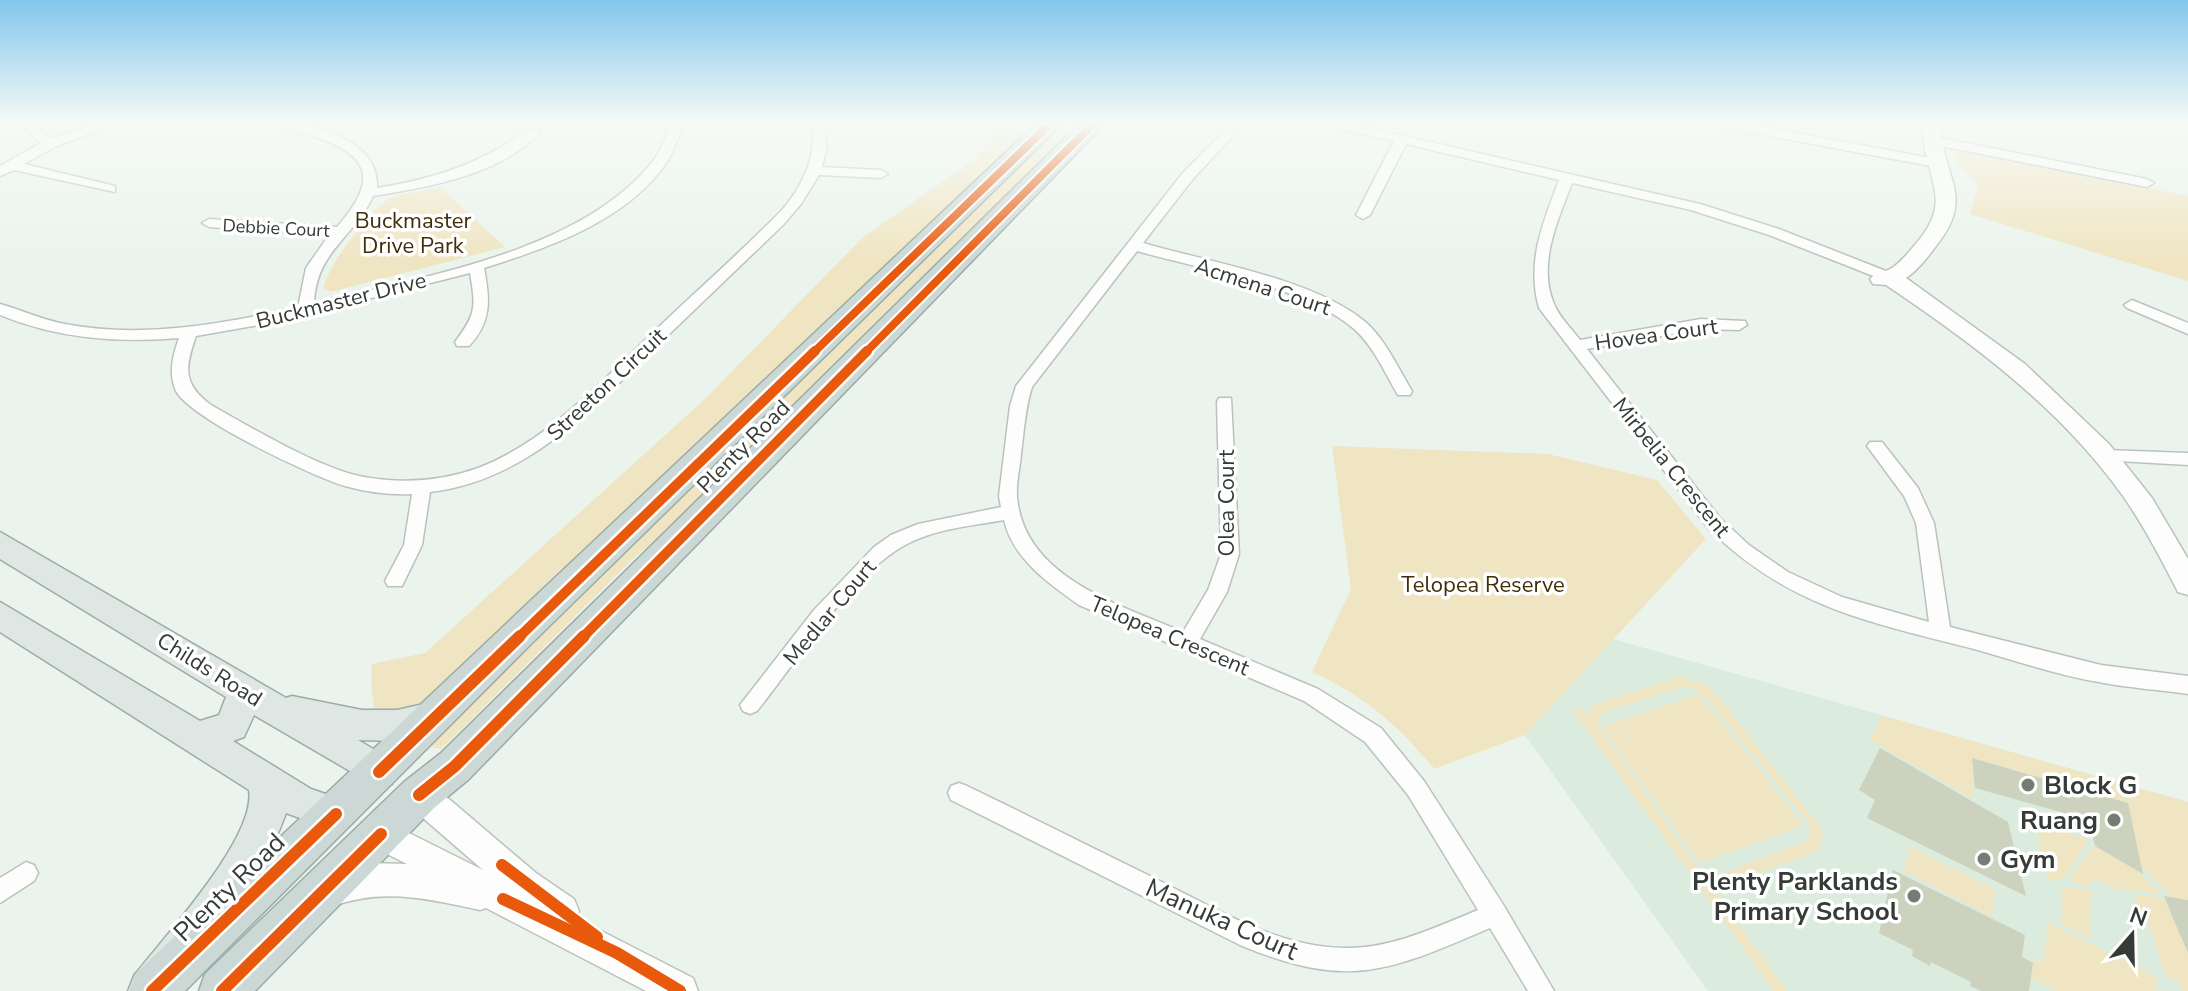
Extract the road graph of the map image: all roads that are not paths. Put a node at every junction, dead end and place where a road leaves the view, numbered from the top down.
1 (6, 169) edge
2 (367, 169) edge
3 (469, 169) edge
4 (650, 169) edge
5 (1003, 169) edge
6 (1048, 169) edge
7 (1194, 169) edge
8 (1386, 169) edge
9 (1533, 169) edge
10 (1938, 169) edge
11 (2086, 169) edge
12 (814, 171) joint
13 (881, 174) dead end
14 (1567, 177) junction
15 (2148, 184) dead end
16 (110, 189) dead end
17 (369, 193) junction
18 (1363, 215) dead end
19 (209, 223) dead end
20 (343, 232) junction
21 (1133, 245) junction
22 (476, 267) junction
23 (1884, 277) junction
24 (2132, 305) dead end
25 (0, 309) edge
26 (306, 310) junction
27 (17, 317) junction
28 (1739, 325) dead end
29 (0, 326) edge
30 (2188, 329) edge
31 (189, 332) junction
32 (463, 342) dead end
33 (1574, 346) junction
34 (1404, 391) dead end
35 (1225, 402) dead end
36 (1876, 446) dead end
37 (2179, 459) edge
38 (2109, 460) junction
39 (422, 486) junction
40 (1011, 512) junction
41 (0, 544) edge
42 (395, 581) dead end
43 (2188, 584) edge
44 (0, 615) edge
45 (1941, 633) junction
46 (1187, 643) junction
47 (2188, 685) edge
48 (256, 698) junction
49 (750, 705) dead end
50 (435, 716) junction
51 (199, 737) junction
52 (379, 772) junction
53 (266, 781) junction
54 (959, 793) dead end
55 (419, 795) junction
56 (336, 814) junction
57 (381, 834) junction
58 (26, 873) dead end
59 (0, 892) edge
60 (316, 898) junction
61 (503, 899) junction
62 (1496, 914) junction
63 (617, 953) junction
64 (150, 991) edge
65 (222, 991) edge
66 (680, 991) edge
67 (1542, 991) edge

1 - 16 street
2 - 17 street
3 - 17 street
4 - 22 street, Buckmaster Drive
5 - 50 highway, Plenty Road
6 - 55 highway, Plenty Road
7 - 21 street, Telopea Crescent
8 - 18 street
9 - 14 street
10 - 23 street
11 - 15 street
12 - 13 street
12 - 39 street, Streeton Circuit
14 - 23 street
14 - 33 street, Mirbelia Crescent
17 - 20 street
19 - 20 street, Debbie Court
20 - 26 street
21 - 34 street, Acmena Court
21 - 40 street, Telopea Crescent
22 - 26 street, Buckmaster Drive
22 - 32 street
23 - 38 street
24 - 30 street
25 - 27 street, Buckmaster Drive
26 - 31 street, Buckmaster Drive
27 - 29 street
27 - 31 street, Buckmaster Drive
28 - 33 street, Hovea Court
31 - 39 street, Streeton Circuit
33 - 45 street, Mirbelia Crescent
35 - 46 street, Olea Court
36 - 45 street
37 - 38 street
38 - 43 street
39 - 42 street
40 - 46 street, Telopea Crescent
40 - 49 street, Medlar Court
41 - 48 main road, Childs Road
44 - 51 main road
45 - 47 street, Mirbelia Crescent
46 - 62 street, Telopea Crescent
48 - 50 main road
48 - 51 main road
48 - 52 main road, Childs Road
50 - 52 highway, Plenty Road
51 - 53 main road
52 - 55 highway, Childs Road
52 - 56 highway, Plenty Road
53 - 56 main road
53 - 64 main road
54 - 62 street, Manuka Court
55 - 57 highway, Plenty Road
55 - 63 street
56 - 57 highway
56 - 64 highway, Plenty Road
57 - 60 highway, Plenty Road
57 - 61 street
58 - 59 street
60 - 61 street
60 - 65 highway, Plenty Road
61 - 63 street
62 - 67 street, Telopea Crescent
63 - 66 street

